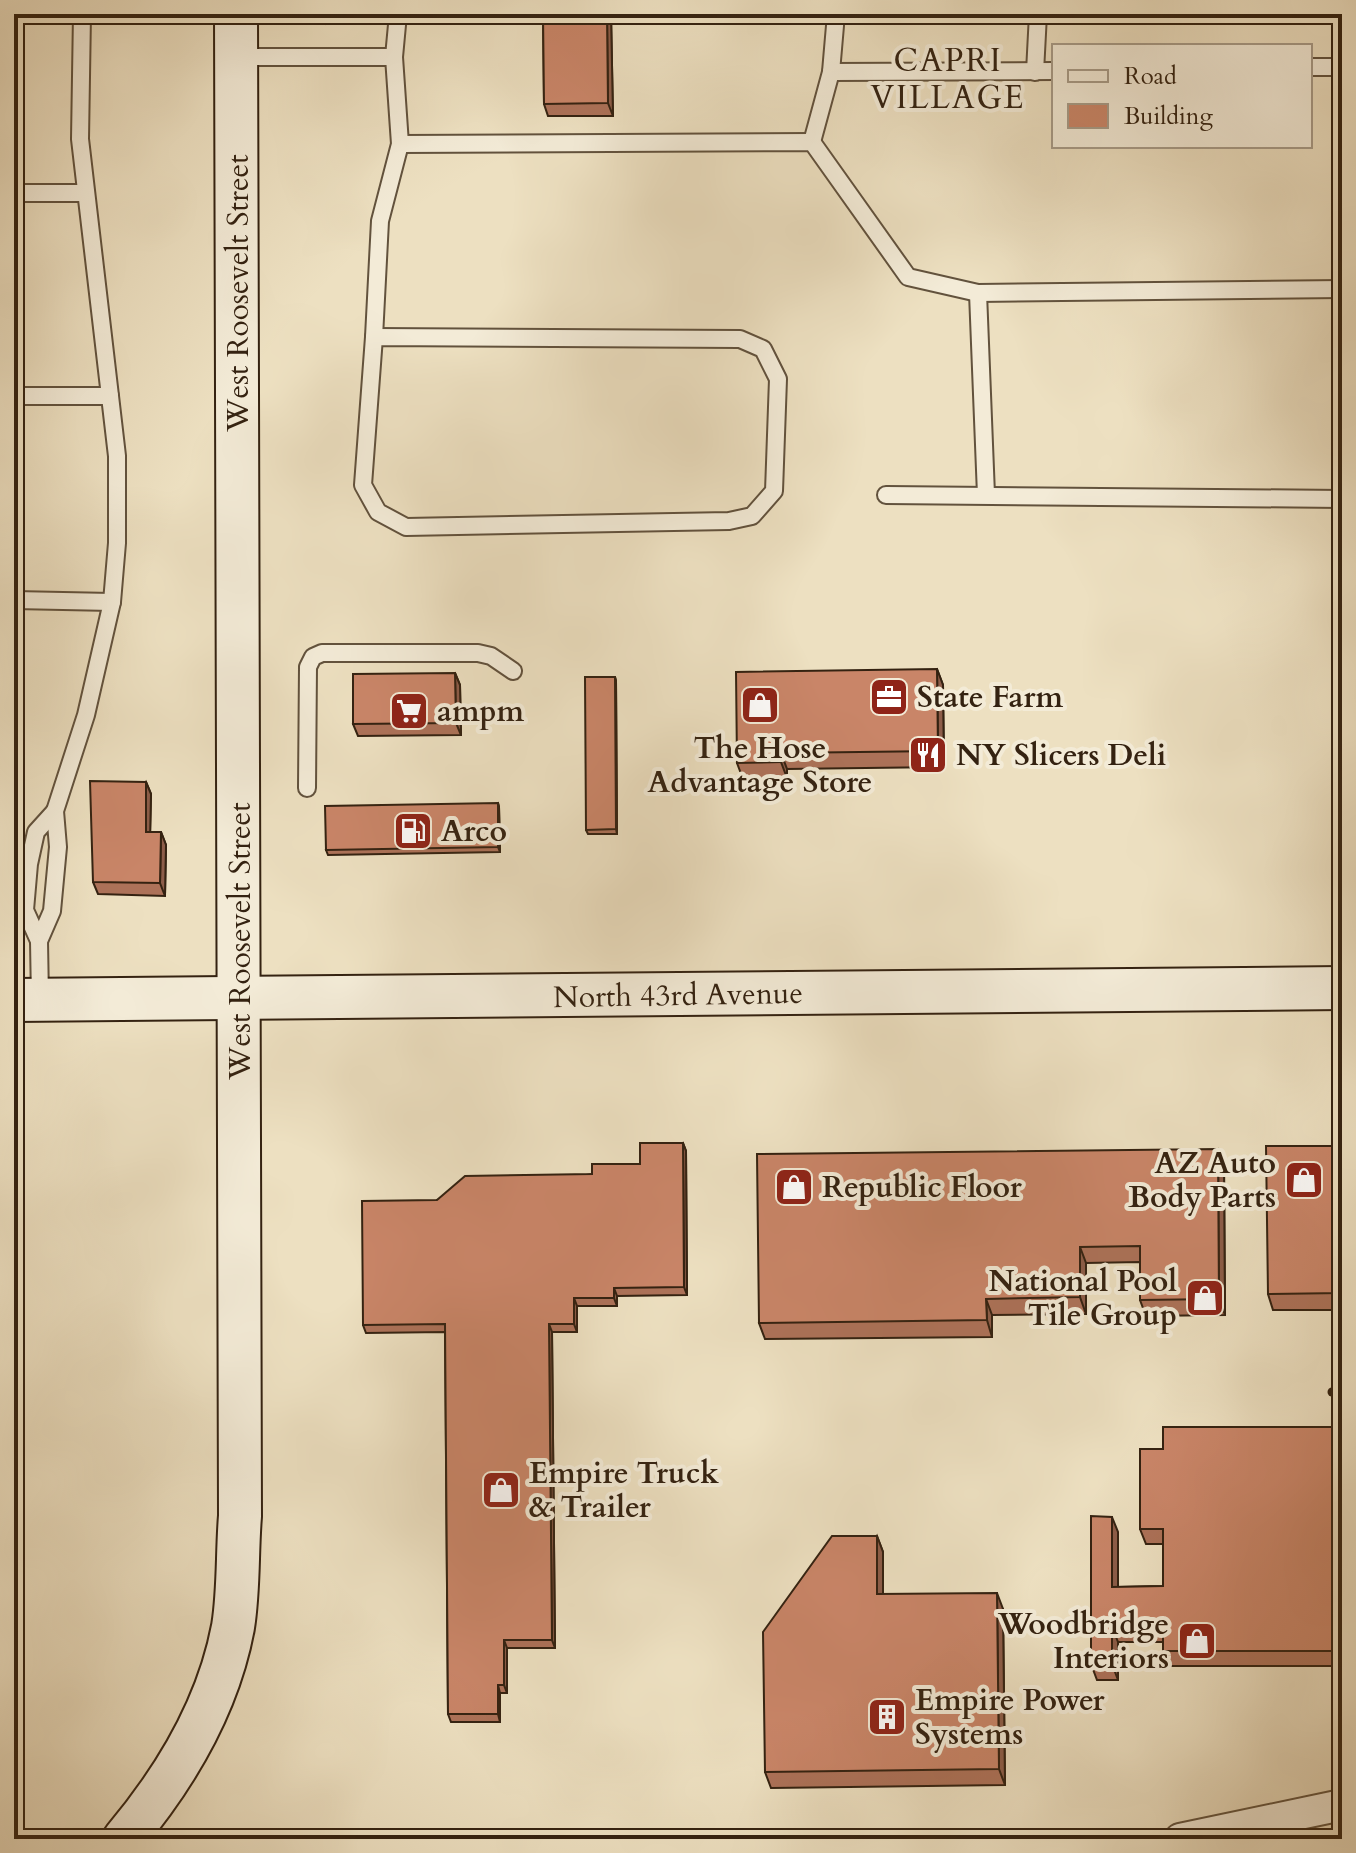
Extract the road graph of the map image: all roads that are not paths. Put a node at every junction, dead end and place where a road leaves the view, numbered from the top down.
1 (82, 14) edge
2 (236, 14) edge
3 (398, 14) edge
4 (836, 14) edge
5 (1038, 14) edge
6 (237, 57) junction
7 (394, 57) junction
8 (1312, 67) edge
9 (1342, 67) edge
10 (1052, 71) edge
11 (831, 72) junction
12 (1035, 72) junction
13 (812, 142) junction
14 (400, 144) junction
15 (14, 193) edge
16 (84, 193) junction
17 (1342, 289) edge
18 (978, 293) junction
19 (374, 337) junction
20 (14, 396) edge
21 (110, 396) junction
22 (886, 495) dead end
23 (986, 495) junction
24 (1342, 499) edge
25 (14, 600) edge
26 (112, 602) junction
27 (513, 671) dead end
28 (307, 788) dead end
29 (55, 811) junction
30 (39, 941) junction
31 (1342, 988) edge
32 (240, 997) junction
33 (27, 1000) edge
34 (1342, 1805) edge
35 (125, 1839) edge
36 (1180, 1839) edge

1 - 16 lane
2 - 6 street, West Roosevelt Street
3 - 7 lane
4 - 11 lane
5 - 12 lane
6 - 7 lane
6 - 32 street, West Roosevelt Street
7 - 14 lane
8 - 9 lane
10 - 12 lane
11 - 12 lane
11 - 13 lane
13 - 14 lane
13 - 18 lane
14 - 19 lane
15 - 16 lane
16 - 21 lane
17 - 18 lane
18 - 23 lane
19 - 19 lane
20 - 21 lane
21 - 26 lane
22 - 23 lane
23 - 24 lane
25 - 26 lane
26 - 29 lane
27 - 28 lane
29 - 30 lane
29 - 30 lane
30 - 33 lane
31 - 32 street, North 43rd Avenue
32 - 33 street, North 43rd Avenue
32 - 35 street, West Roosevelt Street
34 - 36 street

